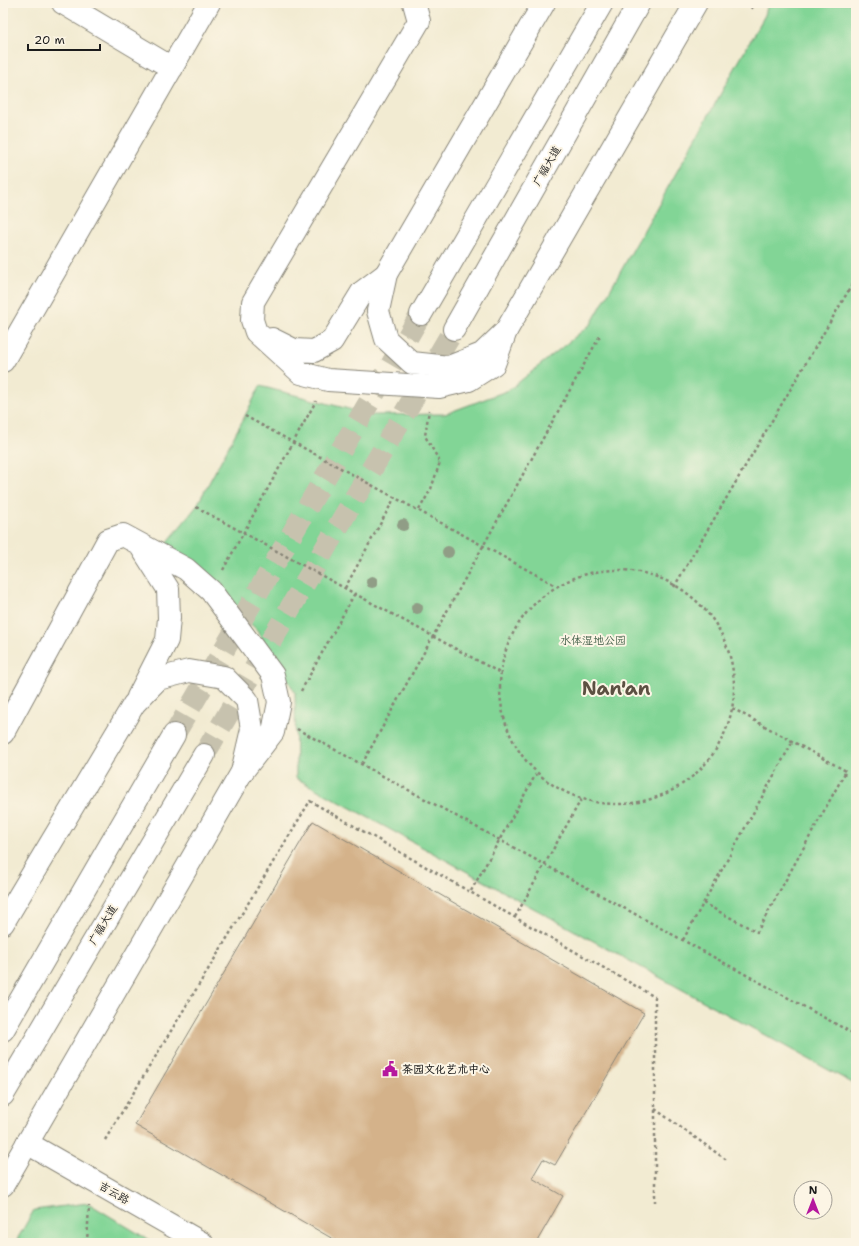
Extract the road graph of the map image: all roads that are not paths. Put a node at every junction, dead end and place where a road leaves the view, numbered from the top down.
1 (63, 3) edge
2 (209, 3) edge
3 (414, 3) edge
4 (544, 3) edge
5 (602, 3) edge
6 (639, 3) edge
7 (696, 3) edge
8 (172, 68) junction
9 (386, 274) junction
10 (421, 314) tunnel mouth
11 (454, 329) tunnel mouth
12 (506, 331) junction
13 (256, 332) junction
14 (3, 361) edge
15 (140, 544) junction
16 (134, 704) junction
17 (3, 733) edge
18 (174, 735) tunnel mouth
19 (204, 755) tunnel mouth
20 (242, 772) junction
21 (3, 923) edge
22 (3, 1030) edge
23 (3, 1096) edge
24 (27, 1143) junction
25 (3, 1185) edge
26 (202, 1243) edge

1 - 8 main road
2 - 8 main road
3 - 13 main road
4 - 9 main road
5 - 10 main road
6 - 11 main road, 广福大道
7 - 12 main road
8 - 14 main road
9 - 12 main road
9 - 13 main road
12 - 13 main road
15 - 16 main road
15 - 17 main road
15 - 20 main road
16 - 20 main road
16 - 21 main road
18 - 22 main road
19 - 23 main road, 广福大道
20 - 24 main road
24 - 25 main road
24 - 26 main road, 吉云路

